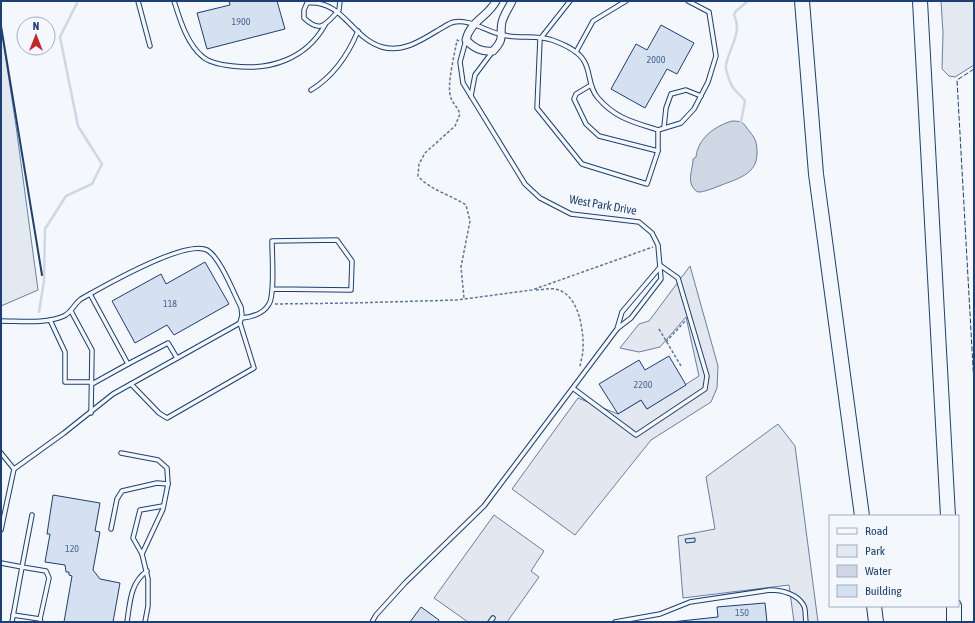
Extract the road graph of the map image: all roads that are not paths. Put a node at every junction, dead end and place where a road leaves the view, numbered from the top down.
1 (138, 1) edge
2 (174, 1) edge
3 (340, 1) edge
4 (496, 1) edge
5 (512, 1) edge
6 (570, 1) edge
7 (626, 1) edge
8 (688, 1) edge
9 (802, 1) edge
10 (920, 1) edge
11 (339, 10) junction
12 (474, 24) junction
13 (325, 25) junction
14 (358, 31) junction
15 (503, 35) junction
16 (540, 39) junction
17 (465, 41) junction
18 (150, 46) dead end
19 (493, 51) junction
20 (576, 52) junction
21 (591, 85) junction
22 (311, 90) dead end
23 (701, 96) junction
24 (471, 97) junction
25 (664, 127) junction
26 (658, 130) junction
27 (658, 151) junction
28 (661, 266) junction
29 (272, 289) junction
30 (90, 294) junction
31 (71, 311) junction
32 (242, 318) junction
33 (50, 320) junction
34 (1, 321) edge
35 (240, 323) junction
36 (617, 329) junction
37 (177, 358) junction
38 (128, 364) junction
39 (92, 383) junction
40 (131, 384) junction
41 (574, 389) junction
42 (91, 413) junction
43 (1, 453) edge
44 (121, 453) dead end
45 (14, 469) junction
46 (168, 484) junction
47 (163, 506) junction
48 (32, 515) dead end
49 (862, 515) edge
50 (948, 515) edge
51 (111, 529) dead end
52 (1, 530) edge
53 (142, 554) junction
54 (1, 563) edge
55 (22, 567) junction
56 (146, 571) junction
57 (874, 607) edge
58 (954, 607) edge
59 (13, 615) junction
60 (493, 618) dead end
61 (41, 620) edge
62 (12, 622) edge
63 (127, 622) edge
64 (145, 622) edge
65 (372, 622) edge
66 (490, 622) edge
67 (615, 622) edge
68 (806, 622) edge
69 (876, 622) edge
70 (954, 622) edge

1 - 18 lane
2 - 13 lane
3 - 11 lane
4 - 12 street, West Park Drive
5 - 15 street
6 - 16 lane
7 - 20 lane
8 - 23 lane
9 - 49 highway
10 - 50 highway
11 - 13 lane
11 - 13 lane
11 - 14 lane
12 - 14 lane
12 - 15 lane
12 - 17 street, West Park Drive
14 - 22 lane
15 - 16 lane
15 - 19 street
16 - 20 lane
16 - 27 lane
17 - 19 street
17 - 24 lane, West Park Drive
19 - 24 lane
20 - 21 lane
21 - 26 lane
21 - 27 lane
23 - 25 lane
23 - 25 lane
24 - 28 lane, West Park Drive
25 - 26 lane
26 - 27 lane
28 - 36 lane, West Park Drive
28 - 36 lane, West Park Drive
28 - 41 lane
29 - 29 lane
29 - 32 lane
30 - 31 lane
30 - 32 lane
30 - 38 lane
31 - 33 lane
31 - 39 lane
32 - 35 lane
33 - 34 lane
33 - 39 lane
35 - 37 lane
35 - 40 lane
36 - 41 lane, West Park Drive
37 - 38 lane
37 - 40 lane
38 - 39 lane
39 - 42 lane
40 - 42 lane
41 - 65 lane, West Park Drive
42 - 45 lane
43 - 45 lane
44 - 46 lane
45 - 52 lane
46 - 47 lane
46 - 51 lane
47 - 53 lane
47 - 53 lane
48 - 55 lane
53 - 56 lane
54 - 55 lane
55 - 59 lane
55 - 61 lane
56 - 63 lane
56 - 64 lane
57 - 69 highway
58 - 70 highway
59 - 61 lane
59 - 62 lane
60 - 66 lane
67 - 68 lane

